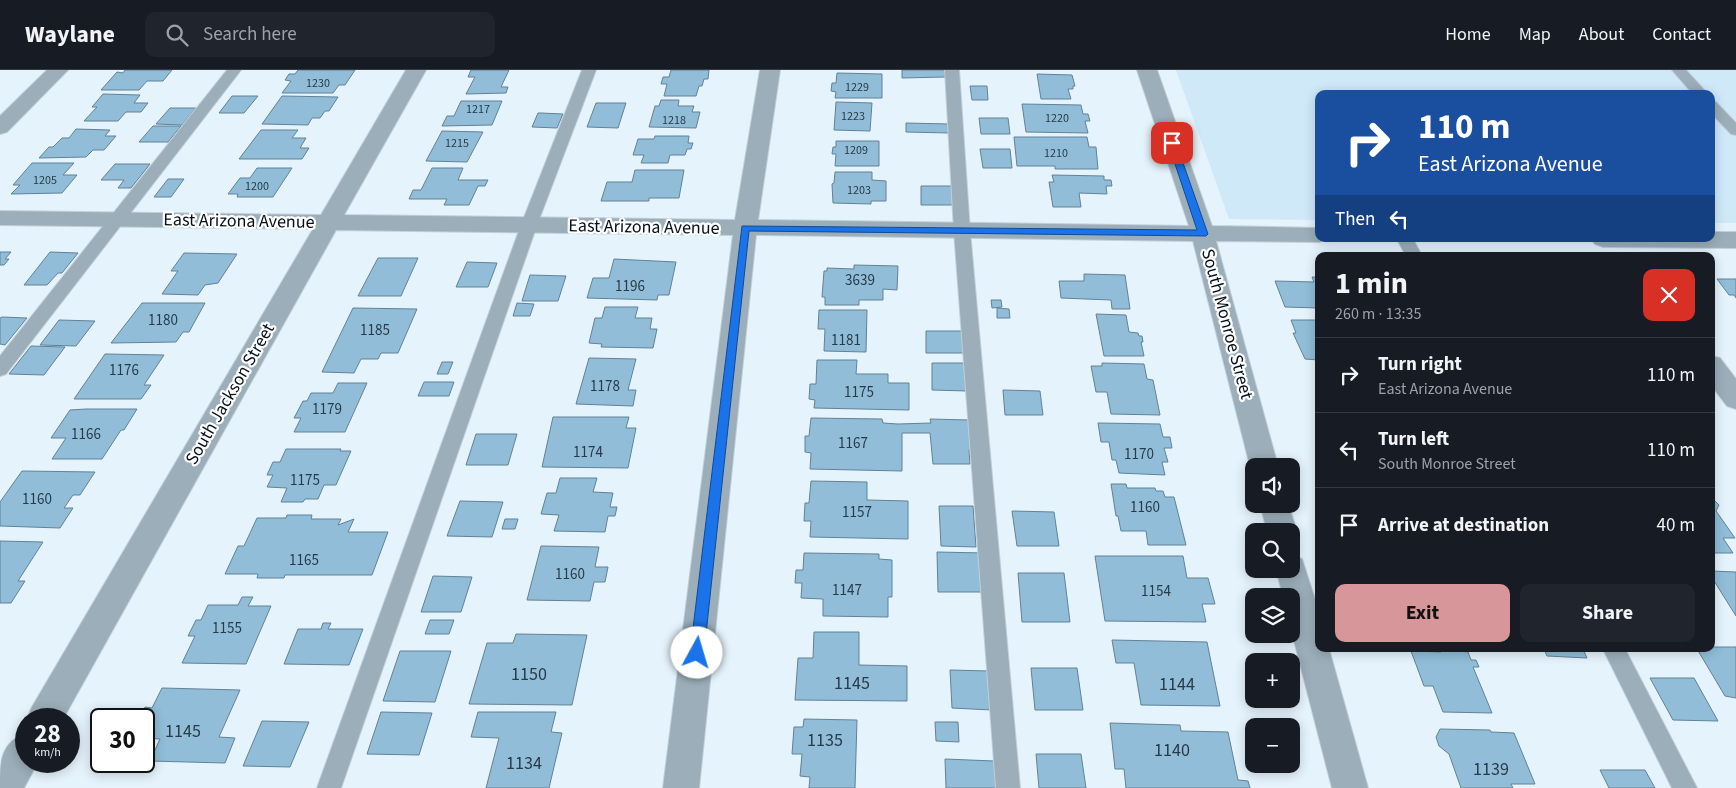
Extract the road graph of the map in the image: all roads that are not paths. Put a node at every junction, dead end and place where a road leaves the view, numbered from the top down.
1 (58, 70) edge
2 (234, 70) edge
3 (416, 70) edge
4 (589, 70) edge
5 (770, 70) edge
6 (952, 70) edge
7 (1147, 70) edge
8 (1679, 70) edge
9 (1697, 90) edge
10 (1715, 109) edge
11 (0, 128) edge
12 (1736, 131) edge
13 (0, 218) edge
14 (117, 220) junction
15 (329, 222) junction
16 (529, 225) junction
17 (745, 228) junction
18 (962, 231) junction
19 (1203, 234) junction
20 (1315, 235) edge
21 (1715, 240) edge
22 (1736, 240) edge
23 (0, 369) edge
24 (1715, 370) edge
25 (1736, 399) edge
26 (1262, 458) edge
27 (1294, 578) edge
28 (1616, 652) edge
29 (50, 708) edge
30 (15, 769) edge
31 (4, 788) edge
32 (329, 788) edge
33 (681, 788) edge
34 (1008, 788) edge
35 (1350, 788) edge
36 (1685, 788) edge

1 - 11 street
2 - 14 lane
3 - 15 street, South Jackson Street
4 - 16 lane
5 - 17 street
6 - 18 lane
7 - 19 street, South Monroe Street
8 - 9 lane
10 - 12 lane
13 - 14 street, East Arizona Avenue
14 - 15 street, East Arizona Avenue
14 - 23 lane
15 - 16 street, East Arizona Avenue
15 - 29 street, South Jackson Street
16 - 17 street, East Arizona Avenue
16 - 32 lane
17 - 18 street, East Arizona Avenue
17 - 33 street
18 - 19 street, East Arizona Avenue
18 - 34 lane
19 - 20 street, East Arizona Avenue
19 - 26 street, South Monroe Street
21 - 22 street
24 - 25 street
27 - 35 street
28 - 36 lane
30 - 31 street

